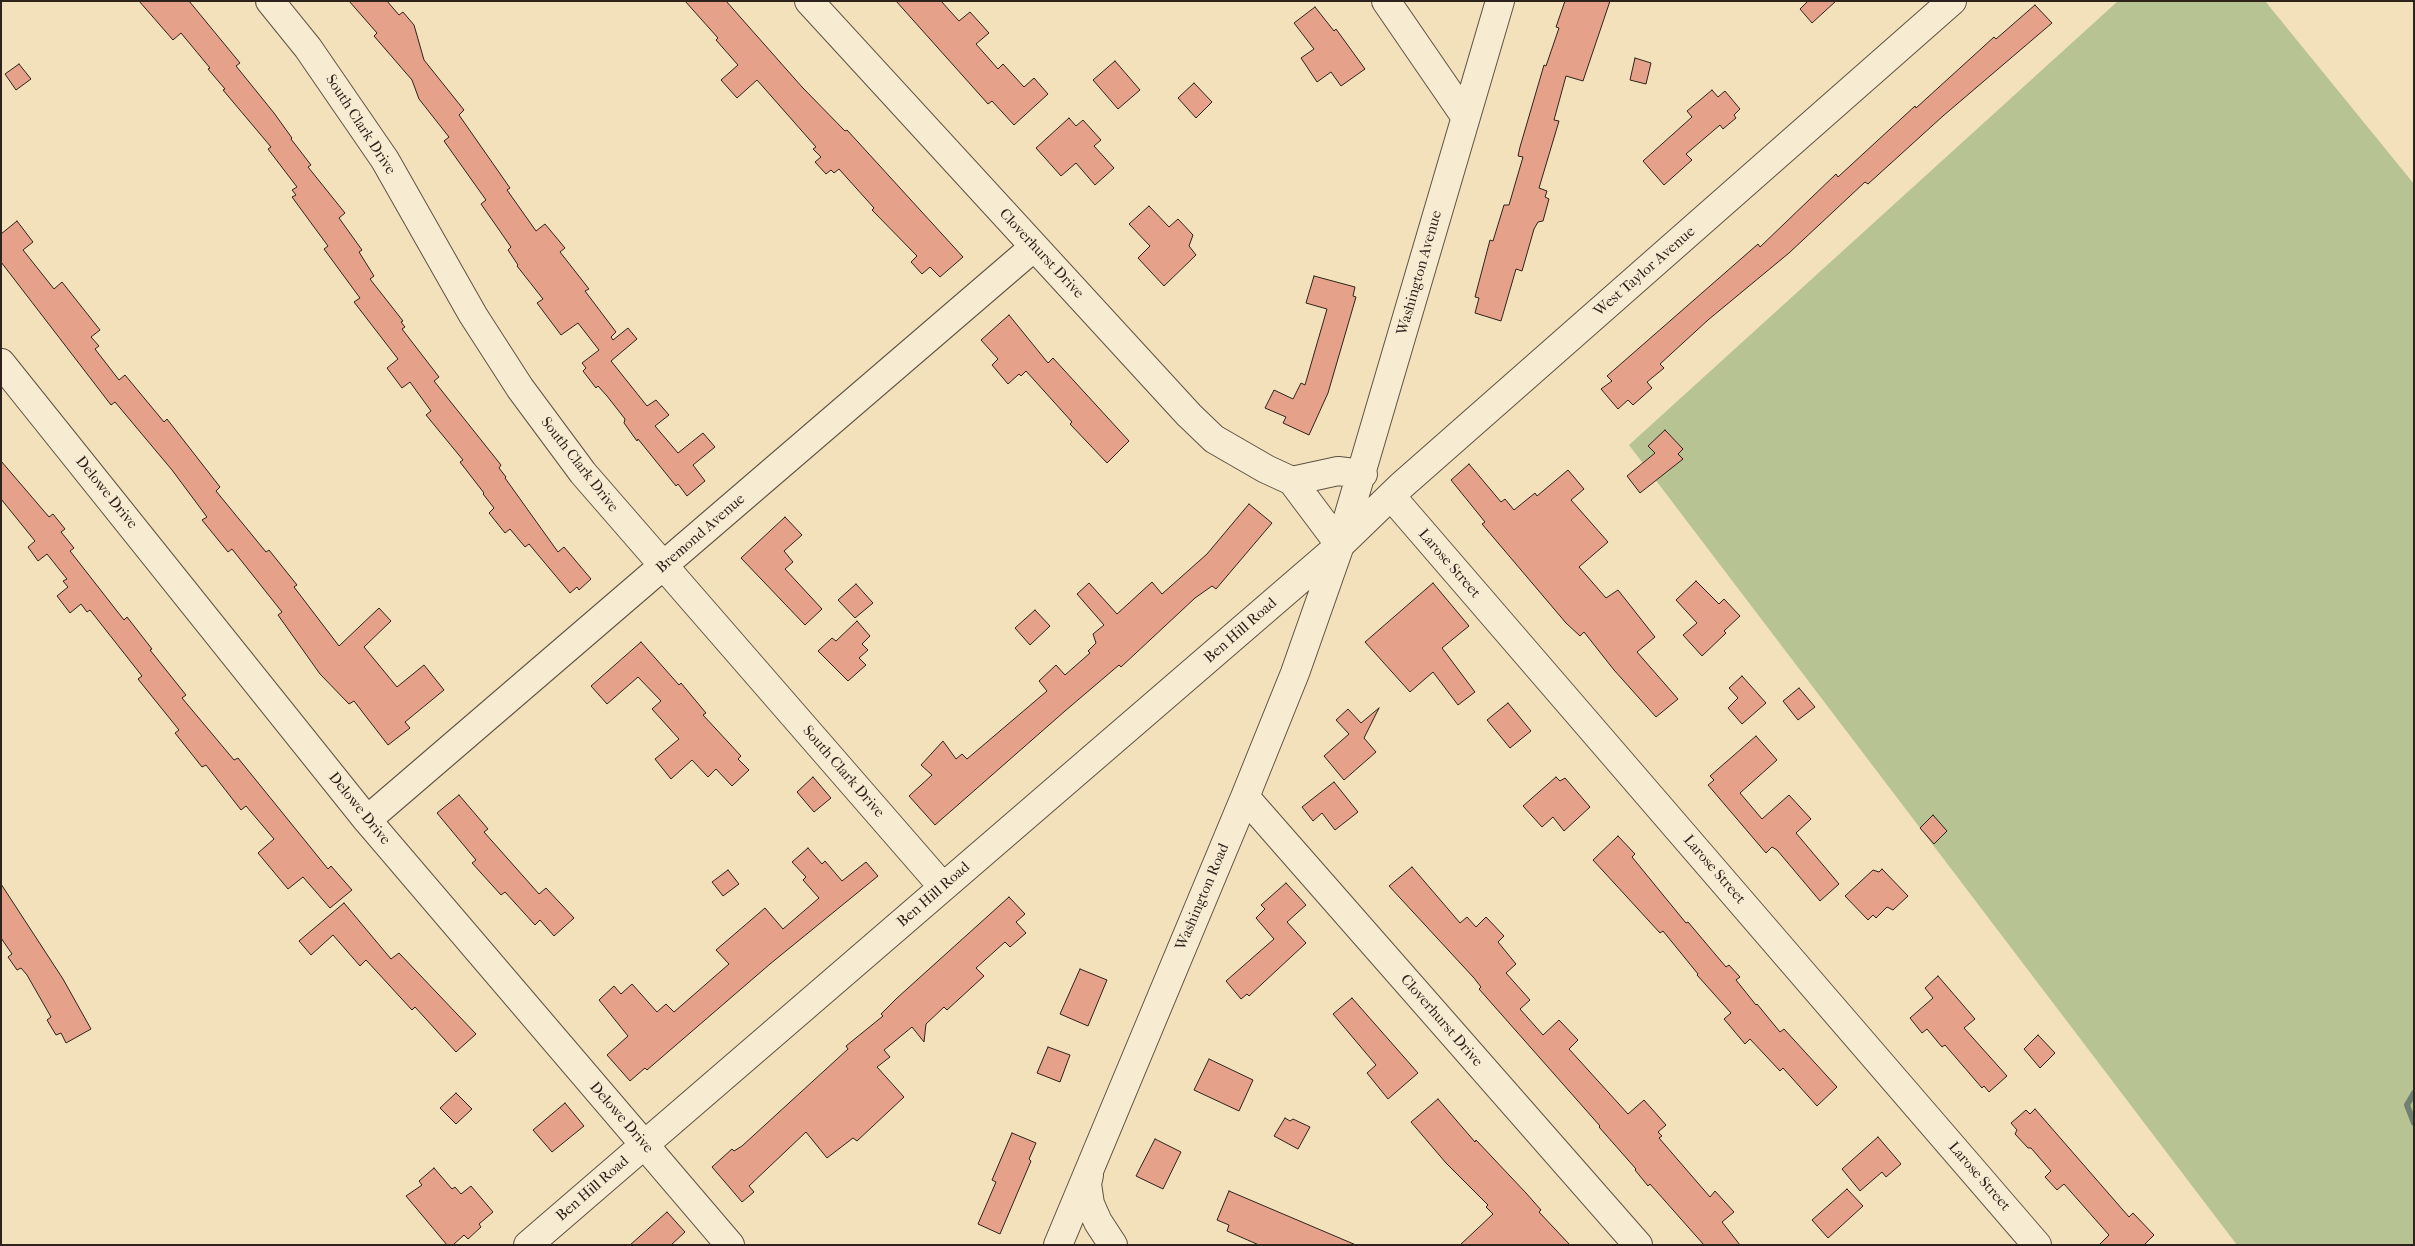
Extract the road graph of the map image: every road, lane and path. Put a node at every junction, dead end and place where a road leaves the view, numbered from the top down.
1 (270, 1) edge
2 (809, 1) edge
3 (1386, 1) edge
4 (1500, 1) edge
5 (1945, 3) edge
6 (1465, 116) junction
7 (1034, 247) junction
8 (1, 363) edge
9 (1363, 474) junction
10 (1292, 481) junction
11 (1391, 496) junction
12 (1340, 545) junction
13 (663, 566) junction
14 (1245, 797) junction
15 (367, 820) junction
16 (943, 887) junction
17 (644, 1145) junction
18 (1091, 1166) junction
19 (528, 1245) edge
20 (730, 1245) edge
21 (1058, 1245) edge
22 (1113, 1245) edge
23 (1638, 1245) edge
24 (2037, 1245) edge

1 - 13 street, South Clark Drive
2 - 7 street, Cloverhurst Drive
3 - 6 street
4 - 6 street, Washington Avenue
5 - 11 street, West Taylor Avenue
6 - 9 street, Washington Avenue
7 - 10 street, Cloverhurst Drive
7 - 13 street, Bremond Avenue
8 - 15 street, Delowe Drive
9 - 10 street
9 - 12 street, Washington Avenue
10 - 12 street, Cloverhurst Drive
11 - 12 street, West Taylor Avenue
11 - 24 street, Larose Street
12 - 14 street, Washington Road
12 - 16 street, Ben Hill Road
13 - 15 street, Bremond Avenue
13 - 16 street, South Clark Drive
14 - 18 street, Washington Road
14 - 23 street, Cloverhurst Drive
15 - 17 street, Delowe Drive
16 - 17 street, Ben Hill Road
17 - 19 street, Ben Hill Road
17 - 20 street, Delowe Drive
18 - 21 street, Washington Road
18 - 22 street

